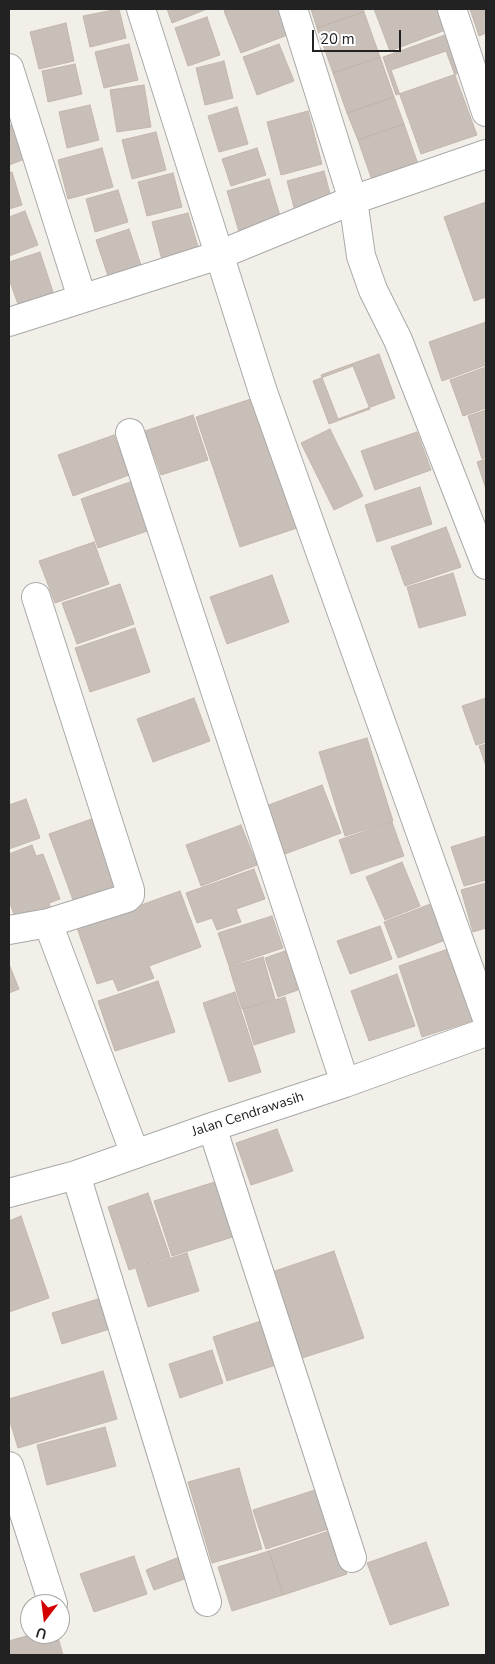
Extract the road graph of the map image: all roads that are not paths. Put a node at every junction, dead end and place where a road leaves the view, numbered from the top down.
1 (141, 9) edge
2 (293, 9) edge
3 (452, 9) edge
4 (9, 68) edge
5 (486, 112) edge
6 (486, 154) edge
7 (353, 200) junction
8 (219, 255) junction
9 (82, 298) junction
10 (9, 322) edge
11 (130, 433) dead end
12 (486, 566) edge
13 (36, 597) dead end
14 (48, 923) junction
15 (9, 930) edge
16 (486, 1016) edge
17 (486, 1032) edge
18 (345, 1083) junction
19 (212, 1127) junction
20 (135, 1154) junction
21 (76, 1175) junction
22 (9, 1193) edge
23 (9, 1466) edge
24 (352, 1558) dead end
25 (50, 1594) edge
26 (207, 1602) dead end

1 - 8 street
2 - 7 street
3 - 5 street
4 - 9 street
6 - 7 street
7 - 8 street
7 - 12 street
8 - 9 street
8 - 16 street
9 - 10 street
11 - 18 street
13 - 14 street
14 - 15 street
14 - 20 street
17 - 18 street, Jalan Cendrawasih
18 - 19 street, Jalan Cendrawasih
19 - 20 street, Jalan Cendrawasih
19 - 24 street
20 - 21 street, Jalan Cendrawasih
21 - 22 street, Jalan Cendrawasih
21 - 26 street
23 - 25 street

